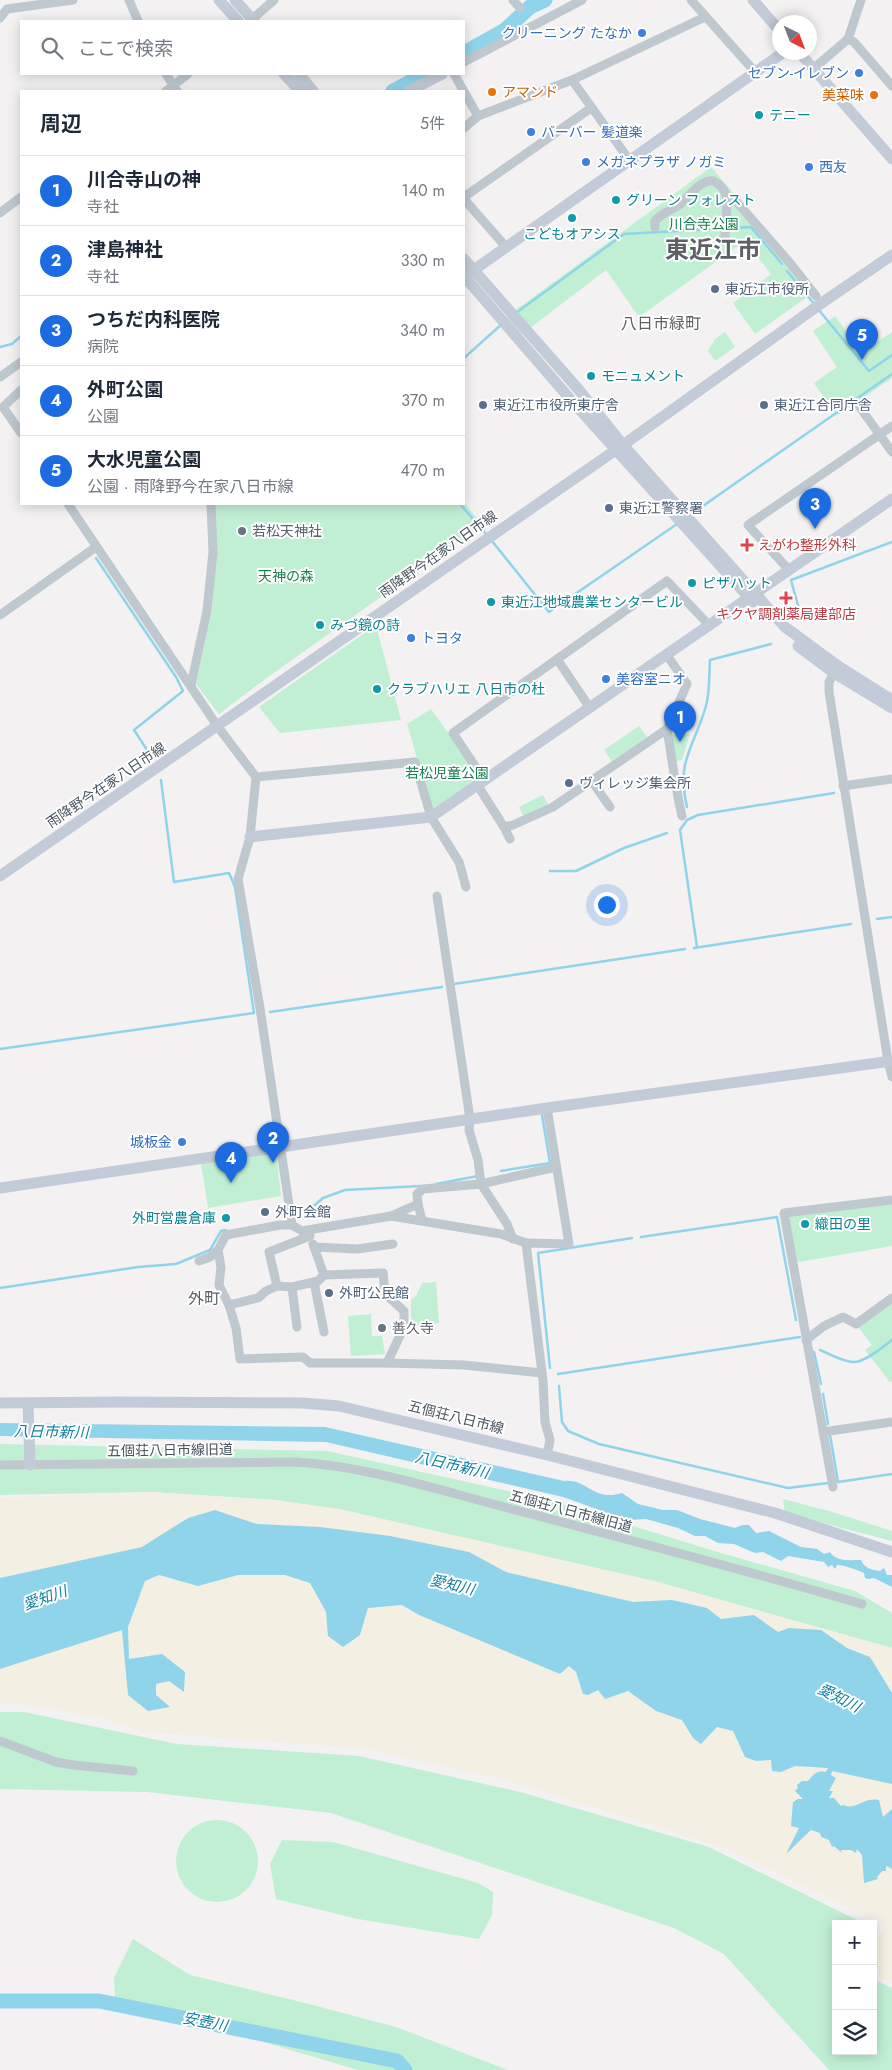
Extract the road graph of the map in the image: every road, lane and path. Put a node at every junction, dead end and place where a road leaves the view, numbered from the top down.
1 (74, 0) edge
2 (129, 0) edge
3 (219, 0) edge
4 (235, 0) edge
5 (274, 0) edge
6 (513, 0) edge
7 (582, 0) edge
8 (691, 0) edge
9 (753, 0) edge
10 (861, 0) edge
11 (4, 6) edge
12 (520, 8) dead end
13 (705, 17) junction
14 (0, 18) edge
15 (138, 20) edge
16 (237, 20) edge
17 (251, 20) edge
18 (253, 20) edge
19 (772, 21) edge
20 (848, 39) junction
21 (773, 60) edge
22 (806, 60) edge
23 (465, 61) edge
24 (813, 69) junction
25 (756, 73) junction
26 (167, 75) edge
27 (187, 75) edge
28 (285, 75) edge
29 (299, 75) edge
30 (440, 75) edge
31 (455, 75) edge
32 (572, 80) junction
33 (892, 86) edge
34 (176, 88) edge
35 (299, 90) edge
36 (312, 90) edge
37 (411, 90) edge
38 (463, 90) edge
39 (465, 93) edge
40 (591, 108) junction
41 (478, 116) junction
42 (465, 127) edge
43 (892, 159) edge
44 (630, 161) junction
45 (465, 197) edge
46 (20, 198) edge
47 (465, 199) edge
48 (727, 204) junction
49 (0, 213) edge
50 (655, 224) dead end
51 (725, 236) dead end
52 (506, 247) junction
53 (892, 255) edge
54 (466, 275) edge
55 (816, 296) dead end
56 (20, 363) edge
57 (0, 377) edge
58 (20, 391) edge
59 (859, 406) dead end
60 (892, 426) edge
61 (20, 432) edge
62 (880, 434) junction
63 (619, 447) junction
64 (892, 452) edge
65 (892, 500) edge
66 (69, 505) edge
67 (211, 505) edge
68 (96, 547) junction
69 (789, 570) junction
70 (751, 596) junction
71 (0, 615) edge
72 (710, 626) junction
73 (666, 654) junction
74 (557, 658) junction
75 (834, 673) junction
76 (190, 685) junction
77 (892, 700) edge
78 (590, 708) junction
79 (892, 708) edge
80 (218, 727) junction
81 (666, 729) junction
82 (256, 777) junction
83 (892, 779) edge
84 (592, 780) junction
85 (481, 783) junction
86 (844, 786) junction
87 (610, 806) dead end
88 (682, 816) dead end
89 (431, 818) junction
90 (504, 827) junction
91 (250, 837) junction
92 (510, 839) dead end
93 (0, 876) edge
94 (466, 887) dead end
95 (437, 896) dead end
96 (890, 1061) edge
97 (892, 1077) edge
98 (547, 1108) junction
99 (470, 1119) junction
100 (281, 1148) junction
101 (556, 1167) junction
102 (481, 1184) junction
103 (0, 1188) edge
104 (892, 1200) edge
105 (418, 1204) junction
106 (391, 1216) junction
107 (422, 1220) junction
108 (292, 1225) junction
109 (306, 1234) junction
110 (513, 1239) junction
111 (526, 1243) junction
112 (393, 1244) dead end
113 (314, 1247) junction
114 (218, 1250) junction
115 (199, 1261) dead end
116 (324, 1275) junction
117 (314, 1282) junction
118 (277, 1286) junction
119 (292, 1287) junction
120 (892, 1298) edge
121 (229, 1305) junction
122 (297, 1326) dead end
123 (324, 1332) dead end
124 (806, 1340) junction
125 (386, 1363) junction
126 (542, 1372) junction
127 (0, 1403) edge
128 (28, 1408) junction
129 (892, 1422) edge
130 (823, 1432) junction
131 (547, 1455) junction
132 (30, 1460) junction
133 (0, 1466) edge
134 (832, 1487) dead end
135 (892, 1552) edge
136 (862, 1604) dead end
137 (0, 1740) edge
138 (132, 1771) dead end

1 - 11 street
2 - 15 street
3 - 16 street
4 - 17 street
5 - 18 street
6 - 12 street
7 - 23 street
8 - 13 street
9 - 19 street
10 - 20 street
11 - 14 street
13 - 25 street
13 - 32 street
20 - 24 street
20 - 33 street
21 - 25 street
22 - 24 street
24 - 43 street
25 - 44 street
26 - 34 street
27 - 34 street
28 - 35 street
29 - 36 street
30 - 37 street
31 - 38 street
32 - 40 street
32 - 41 street
39 - 41 street
40 - 44 street
40 - 45 street
41 - 42 street
44 - 52 street
46 - 49 street
47 - 52 street
48 - 50 street
48 - 51 street
48 - 55 street
52 - 54 street
53 - 63 street, 雨降野今在家八日市線
54 - 63 street
56 - 57 street
58 - 61 street
59 - 62 street
60 - 62 street
62 - 64 street
62 - 69 street
63 - 70 street
63 - 80 street, 雨降野今在家八日市線
65 - 69 street
66 - 68 street
67 - 76 street
68 - 71 street
68 - 76 street
69 - 70 street
70 - 72 street
70 - 75 street
70 - 77 street
72 - 73 street
72 - 74 street
73 - 78 street
73 - 81 street
74 - 78 street
74 - 85 street
75 - 79 street
75 - 86 street
76 - 80 street
78 - 85 street
80 - 82 street
80 - 93 street, 雨降野今在家八日市線
81 - 84 street
81 - 88 street
82 - 89 street
82 - 91 street
83 - 86 street
84 - 87 street
84 - 90 street
85 - 89 street
85 - 90 street
86 - 96 street
89 - 91 street
89 - 94 street
90 - 92 street
91 - 100 street
95 - 99 street
96 - 97 street
96 - 98 street
98 - 99 street
98 - 101 street
99 - 100 street
99 - 102 street
100 - 103 street
100 - 108 street
101 - 102 street
101 - 111 street
102 - 105 street
102 - 110 street
104 - 124 street
105 - 106 street
105 - 107 street
106 - 107 street
106 - 109 street
107 - 110 street
108 - 109 street
108 - 114 street
109 - 113 street
109 - 118 street
110 - 111 street
111 - 126 street
112 - 113 street
113 - 116 street
114 - 115 street
114 - 121 street
116 - 117 street
116 - 125 street
117 - 119 street
117 - 123 street
118 - 119 street
118 - 121 street
119 - 122 street
120 - 124 street
121 - 125 street
124 - 130 street
125 - 126 street
126 - 131 street
127 - 128 street, 五個荘八日市線
128 - 131 street, 五個荘八日市線
128 - 132 street
129 - 130 street
130 - 134 street
131 - 135 street, 五個荘八日市線
132 - 133 street, 五個荘八日市線旧道
132 - 136 street, 五個荘八日市線旧道
137 - 138 street

